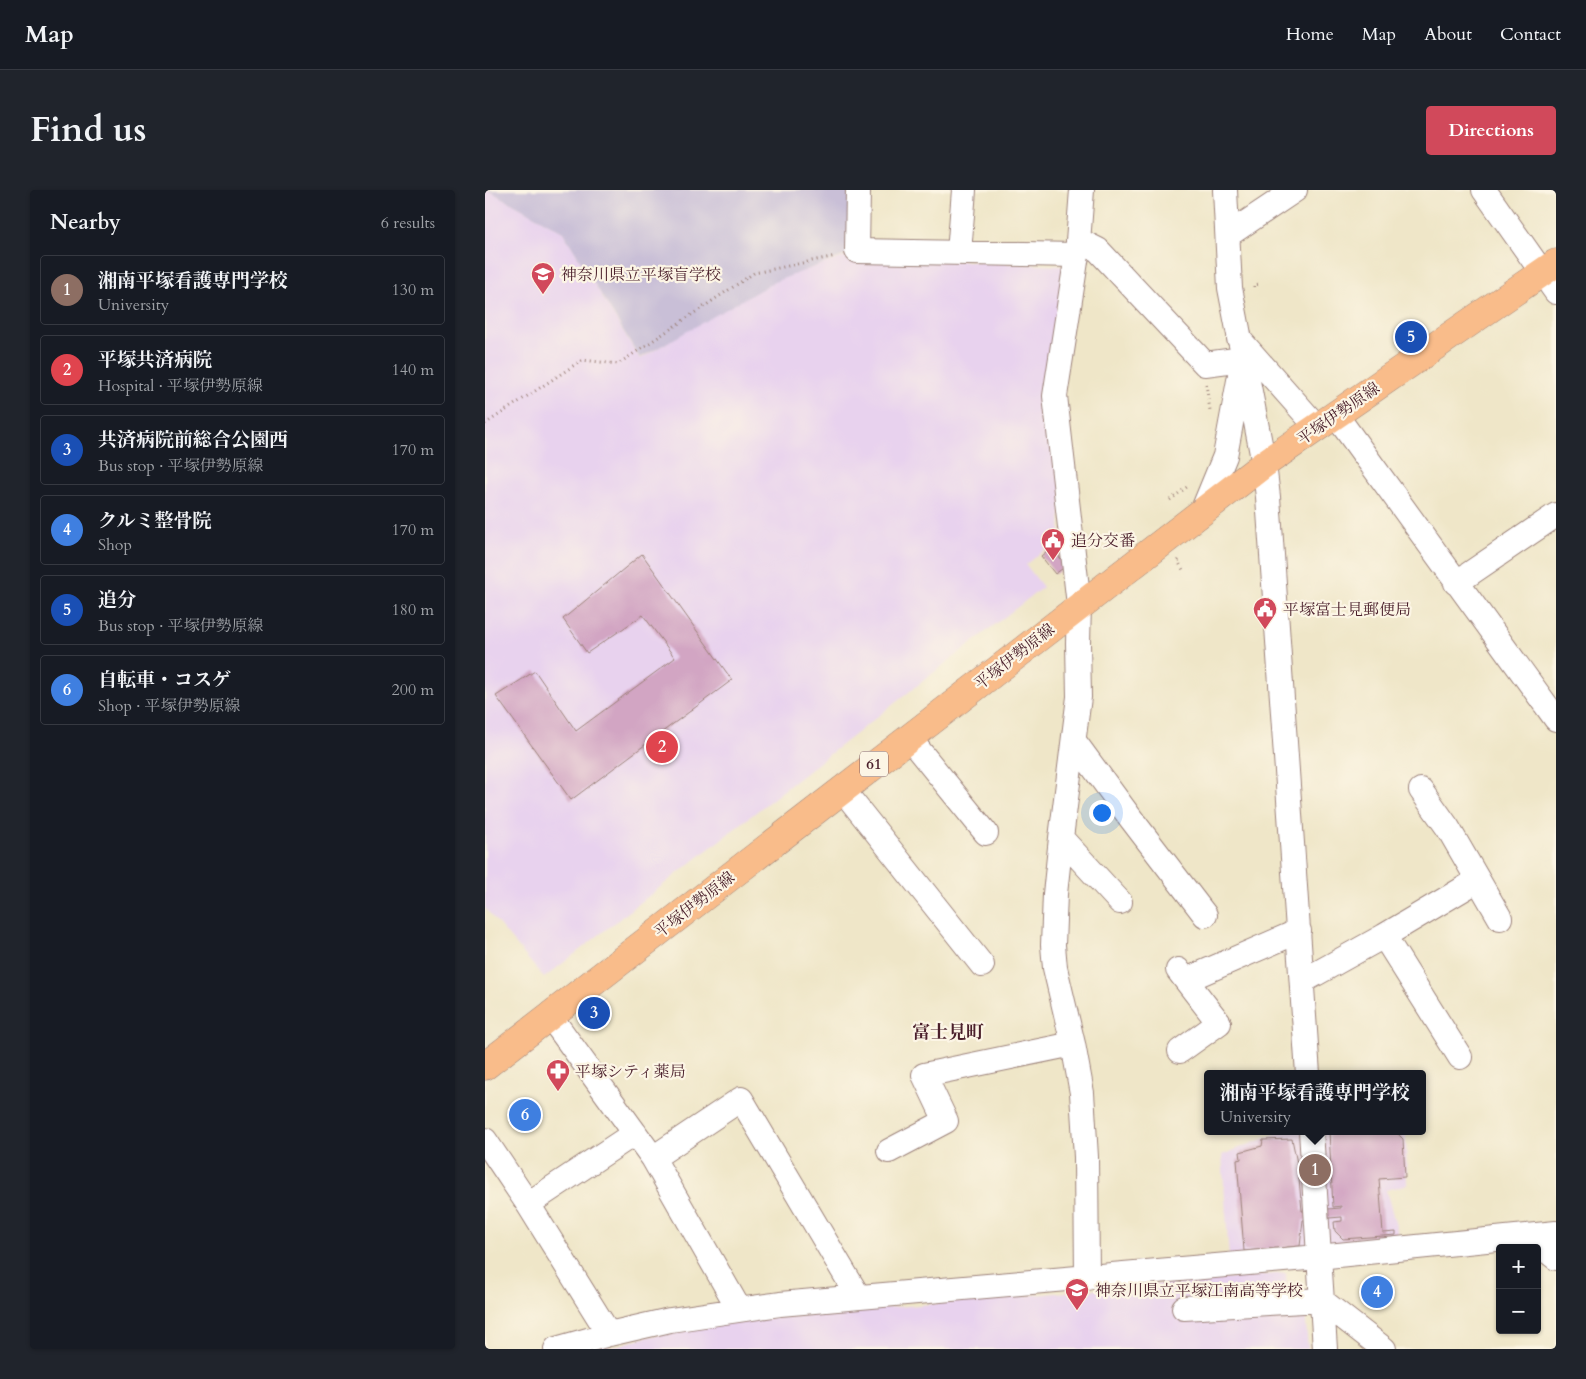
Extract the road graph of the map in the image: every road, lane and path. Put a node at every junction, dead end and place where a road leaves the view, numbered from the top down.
1 (858, 190) edge
2 (964, 190) edge
3 (1082, 190) edge
4 (1225, 190) edge
5 (1295, 190) edge
6 (1484, 190) edge
7 (1228, 235) junction
8 (1078, 247) junction
9 (857, 251) junction
10 (959, 253) junction
11 (1552, 276) edge
12 (1241, 349) junction
13 (1202, 382) dead end
14 (1211, 420) dead end
15 (1326, 421) junction
16 (485, 424) edge
17 (1264, 464) junction
18 (1202, 512) junction
19 (1556, 514) edge
20 (1456, 583) junction
21 (1079, 605) junction
22 (1556, 719) edge
23 (909, 738) junction
24 (1074, 741) junction
25 (842, 790) junction
26 (1421, 790) dead end
27 (986, 833) dead end
28 (1061, 838) junction
29 (1478, 880) junction
30 (1120, 902) dead end
31 (1205, 915) dead end
32 (1500, 918) dead end
33 (1299, 931) junction
34 (1385, 936) junction
35 (982, 965) dead end
36 (1303, 981) junction
37 (550, 1016) junction
38 (1073, 1044) junction
39 (1180, 1051) dead end
40 (1460, 1057) dead end
41 (485, 1066) edge
42 (1308, 1070) edge
43 (635, 1133) junction
44 (1311, 1135) edge
45 (485, 1140) edge
46 (889, 1151) dead end
47 (653, 1158) junction
48 (528, 1204) junction
49 (1556, 1233) edge
50 (1528, 1236) junction
51 (1318, 1257) junction
52 (1556, 1258) edge
53 (1087, 1278) junction
54 (858, 1296) junction
55 (1321, 1300) junction
56 (1184, 1308) dead end
57 (739, 1309) junction
58 (609, 1334) junction
59 (556, 1349) edge
60 (1325, 1349) edge
61 (1383, 1349) edge

1 - 9 street
2 - 10 street
3 - 8 street
4 - 7 street
5 - 7 street
6 - 11 street
7 - 12 street
8 - 10 street
8 - 12 street
8 - 21 street
9 - 10 street
9 - 16 path
11 - 15 main road, 平塚伊勢原線 / 61
12 - 15 street
12 - 17 street
12 - 18 street
13 - 14 path
15 - 17 main road, 平塚伊勢原線 / 61
15 - 20 street
17 - 18 main road, 平塚伊勢原線 / 61
17 - 33 street
18 - 21 main road, 平塚伊勢原線 / 61
19 - 20 street
20 - 22 street
21 - 23 main road, 平塚伊勢原線 / 61
21 - 24 street
23 - 25 main road, 平塚伊勢原線 / 61
23 - 27 street
24 - 28 street
24 - 31 street
25 - 35 street
25 - 37 main road, 平塚伊勢原線 / 61
26 - 29 street
28 - 30 street
28 - 38 street
29 - 32 street
29 - 34 street
33 - 36 street
33 - 39 street
34 - 36 street
34 - 40 street
36 - 42 street
37 - 41 main road, 平塚伊勢原線 / 61
37 - 43 street
38 - 46 street
38 - 53 street
43 - 47 street
43 - 48 street
44 - 51 street
45 - 48 street
47 - 54 street
47 - 57 street
48 - 58 street
49 - 50 street
50 - 51 street
50 - 52 street
51 - 53 street
51 - 55 street
53 - 54 street
54 - 57 street
55 - 56 street
55 - 60 street
55 - 61 street
57 - 58 street
58 - 59 street

